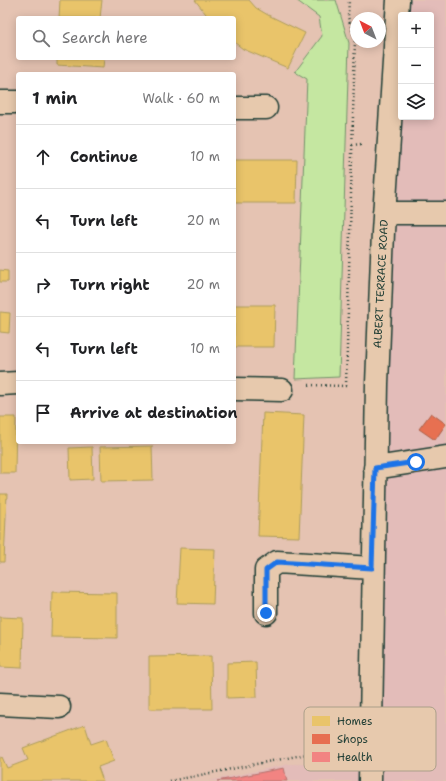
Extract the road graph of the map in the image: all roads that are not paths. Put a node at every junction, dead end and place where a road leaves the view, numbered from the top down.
1 (398, 0) edge
2 (0, 102) edge
3 (16, 102) edge
4 (236, 108) edge
5 (266, 108) dead end
6 (384, 213) junction
7 (446, 213) edge
8 (16, 383) edge
9 (0, 384) edge
10 (236, 389) edge
11 (282, 390) road end
12 (446, 457) edge
13 (375, 468) junction
14 (372, 568) junction
15 (266, 613) dead end
16 (0, 704) edge
17 (59, 707) dead end
18 (370, 707) edge

1 - 6 street, ALBERT TERRACE ROAD
2 - 3 street
4 - 5 street
6 - 7 street
6 - 13 street, ALBERT TERRACE ROAD
8 - 9 street
10 - 11 street
12 - 13 street
13 - 14 street, ALBERT TERRACE ROAD
14 - 15 street
14 - 18 street, ALBERT TERRACE ROAD
16 - 17 street

